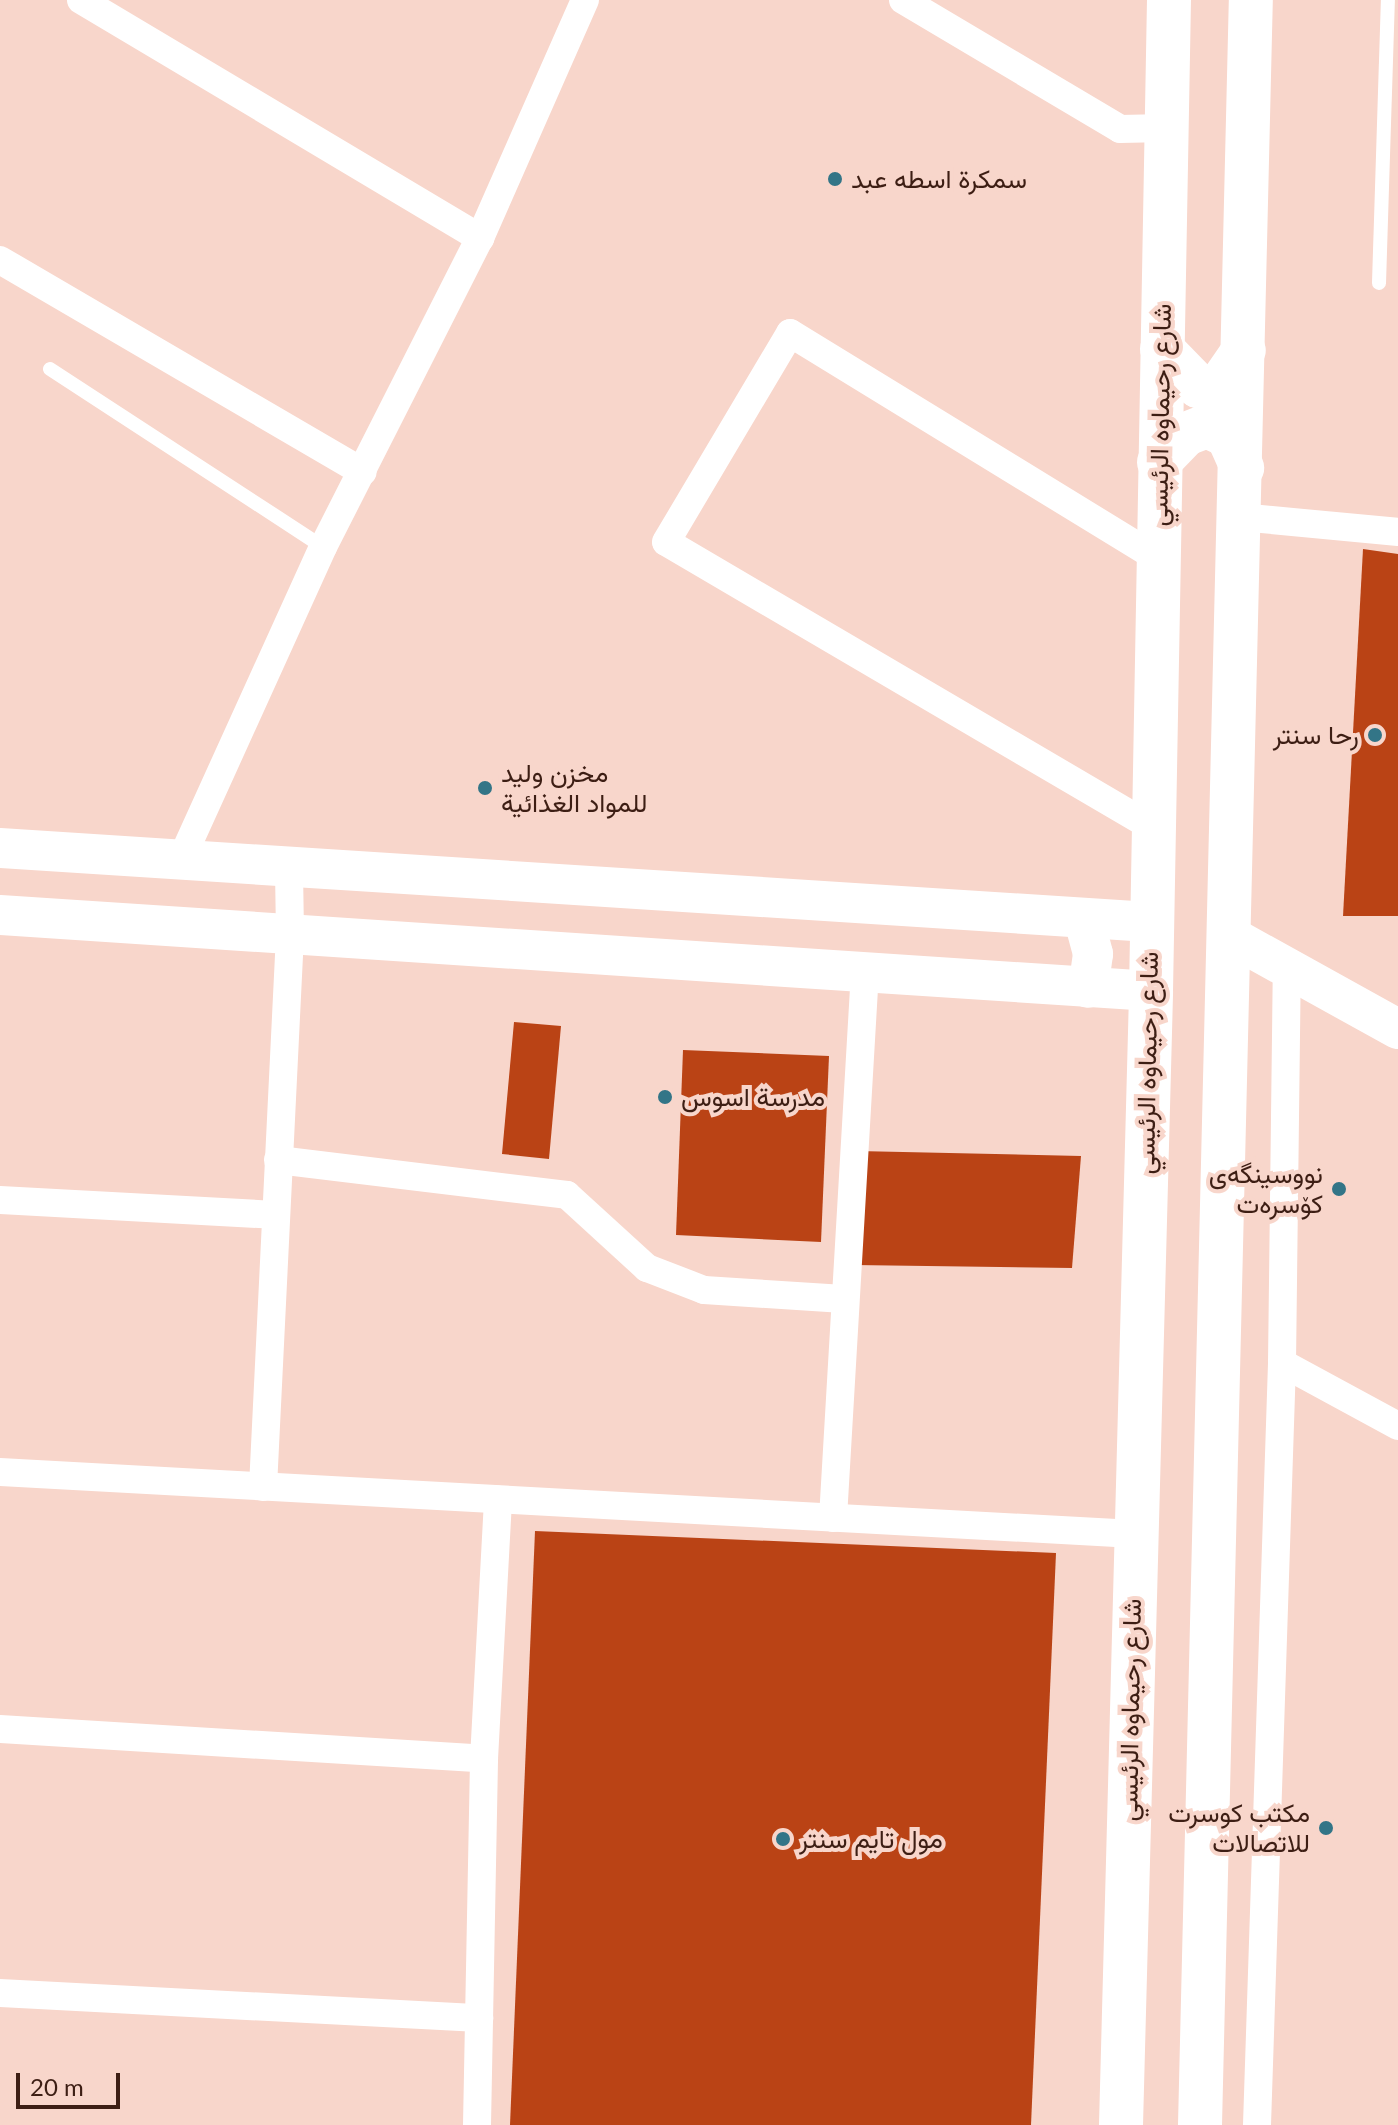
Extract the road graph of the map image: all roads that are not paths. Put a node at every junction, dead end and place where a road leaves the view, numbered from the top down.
1 (81, 0) edge
2 (585, 0) edge
3 (903, 0) edge
4 (1169, 0) edge
5 (1251, 0) edge
6 (1388, 0) edge
7 (1166, 128) junction
8 (480, 238) junction
9 (0, 260) edge
10 (1379, 283) dead end
11 (1162, 349) junction
12 (1244, 350) junction
13 (50, 369) dead end
14 (1159, 462) junction
15 (1242, 468) junction
16 (363, 472) junction
17 (1240, 517) junction
18 (1398, 532) edge
19 (323, 547) junction
20 (1157, 558) junction
21 (1152, 827) junction
22 (0, 848) edge
23 (181, 860) junction
24 (289, 867) junction
25 (0, 915) edge
26 (1084, 920) junction
27 (1150, 922) junction
28 (290, 934) junction
29 (1230, 936) junction
30 (1287, 968) junction
31 (865, 972) junction
32 (1088, 988) junction
33 (1151, 991) junction
34 (1398, 1029) edge
35 (278, 1160) junction
36 (0, 1200) edge
37 (275, 1215) junction
38 (844, 1299) junction
39 (1282, 1363) junction
40 (1398, 1426) edge
41 (0, 1472) edge
42 (263, 1487) junction
43 (498, 1499) junction
44 (833, 1518) junction
45 (1134, 1534) junction
46 (0, 1729) edge
47 (484, 1759) junction
48 (0, 1993) edge
49 (479, 2018) junction
50 (477, 2125) edge
51 (1121, 2125) edge
52 (1200, 2125) edge
53 (1257, 2125) edge

1 - 8 street
2 - 8 street
3 - 7 street
4 - 7 main road, شارع رحيماوه الرئيسي
5 - 12 main road
6 - 10 lane
7 - 11 main road, شارع رحيماوه الرئيسي
8 - 16 street
9 - 16 street
11 - 12 main road
11 - 14 main road, شارع رحيماوه الرئيسي
12 - 15 main road
13 - 19 lane
14 - 15 main road
14 - 20 main road, شارع رحيماوه الرئيسي
15 - 17 main road
16 - 19 street
17 - 18 street
17 - 29 main road
19 - 23 street
20 - 21 main road, شارع رحيماوه الرئيسي
20 - 21 street
21 - 27 main road, شارع رحيماوه الرئيسي
22 - 23 street
23 - 24 street
24 - 26 street
24 - 28 street
25 - 28 street
26 - 27 street
26 - 32 street
27 - 33 main road, شارع رحيماوه الرئيسي
28 - 31 street
28 - 35 street
29 - 30 street
29 - 52 main road
30 - 34 street
30 - 39 street
31 - 32 street
31 - 38 street
32 - 33 street
33 - 45 main road, شارع رحيماوه الرئيسي
35 - 37 street
35 - 38 street
36 - 37 street
37 - 42 street
38 - 44 street
39 - 40 street
39 - 53 street
41 - 42 street
42 - 43 street
43 - 44 street
43 - 47 street
44 - 45 street
45 - 51 main road, شارع رحيماوه الرئيسي
46 - 47 street
47 - 49 street
48 - 49 street
49 - 50 street

